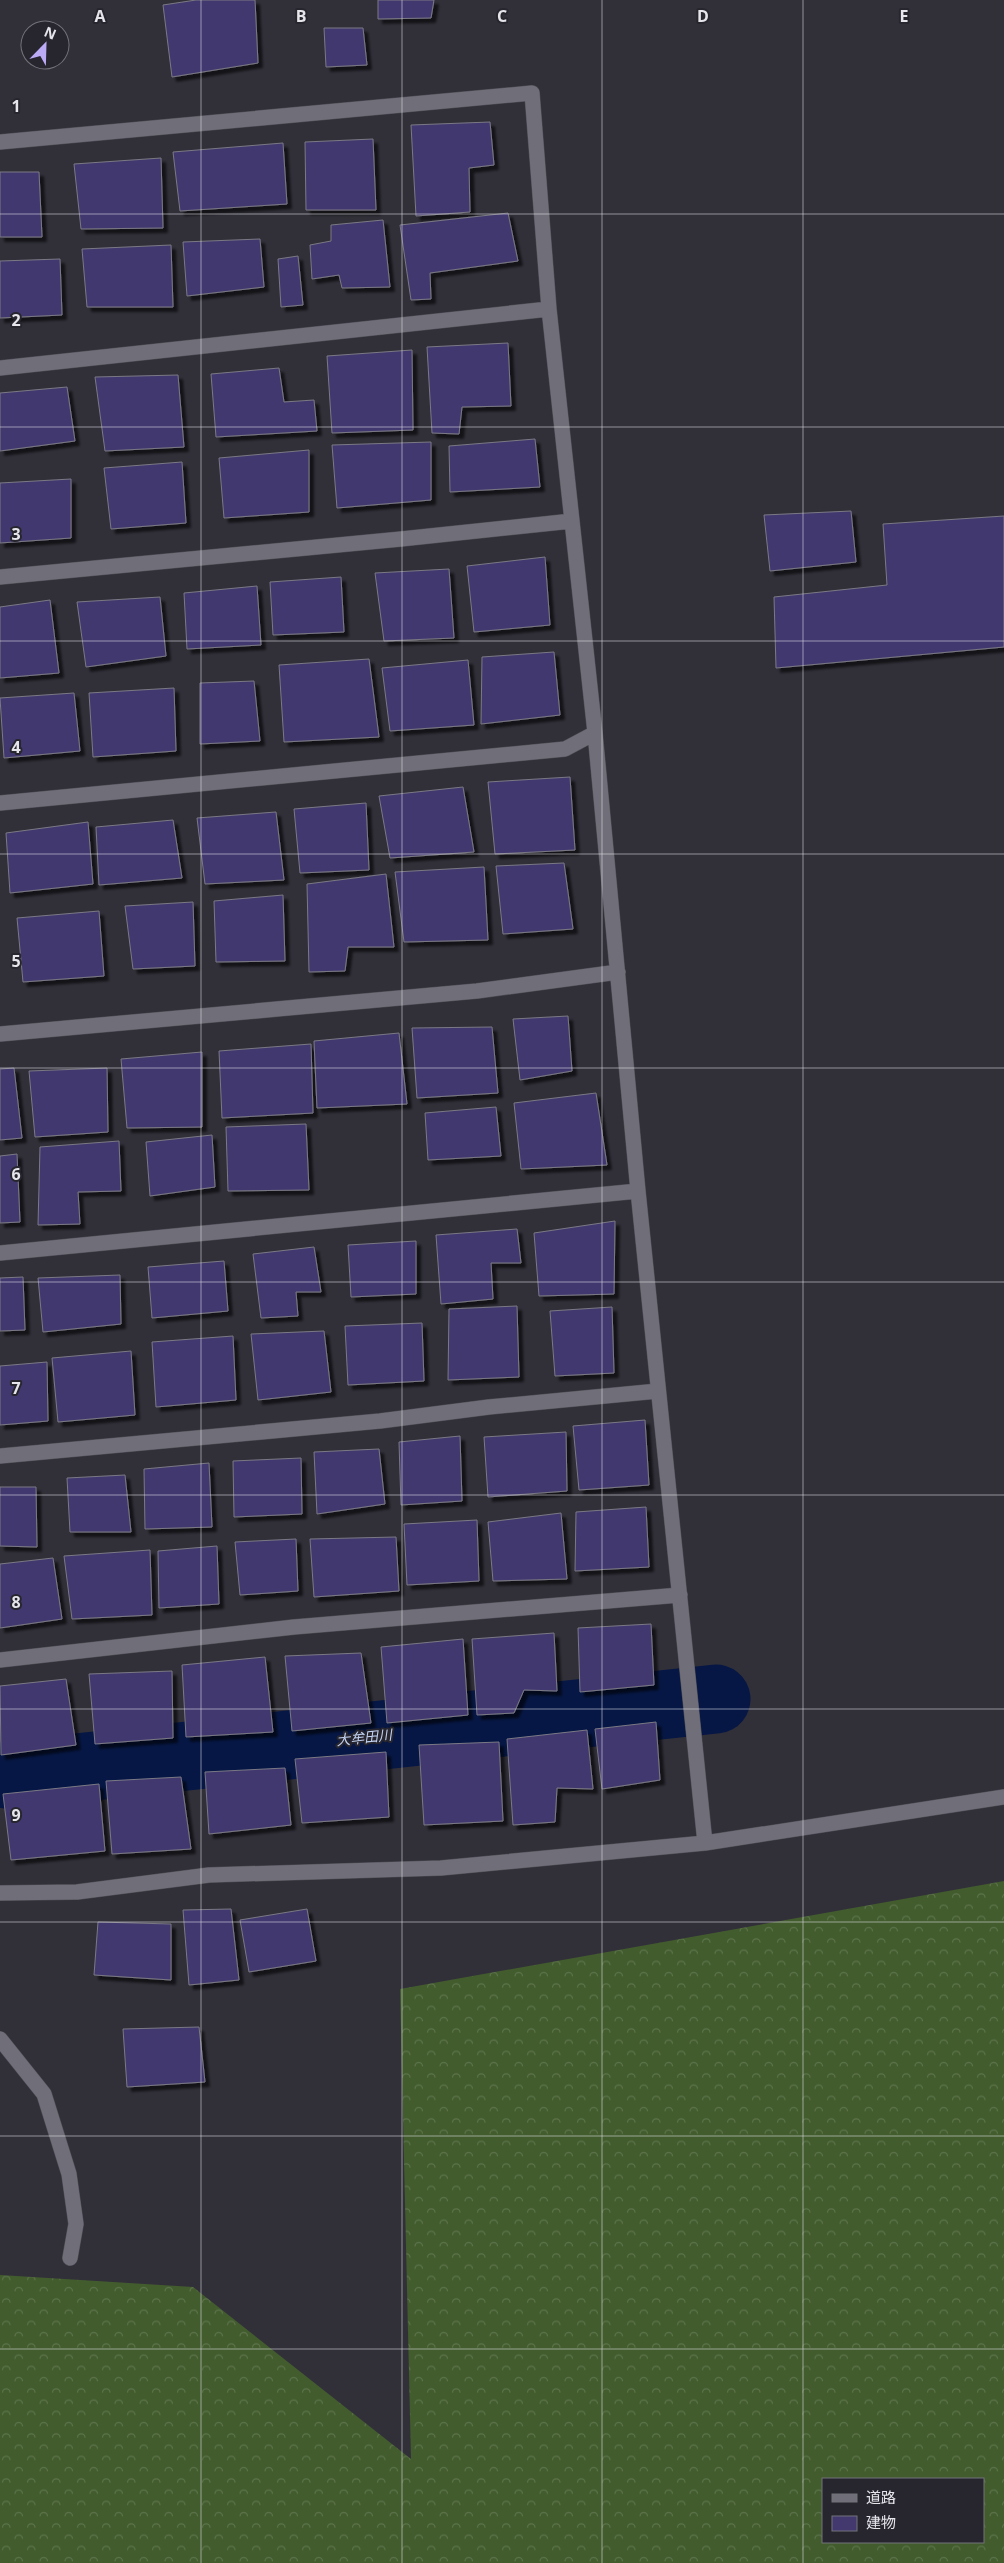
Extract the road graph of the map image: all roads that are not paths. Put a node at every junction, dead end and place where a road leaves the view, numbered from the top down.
1 (0, 142) edge
2 (549, 309) junction
3 (0, 368) edge
4 (572, 521) junction
5 (0, 577) edge
6 (595, 733) junction
7 (0, 803) edge
8 (618, 972) junction
9 (0, 1034) edge
10 (638, 1191) junction
11 (0, 1253) edge
12 (658, 1391) junction
13 (0, 1456) edge
14 (680, 1595) junction
15 (0, 1660) edge
16 (1004, 1797) edge
17 (705, 1842) junction
18 (0, 1893) edge
19 (0, 2039) edge
20 (70, 2258) dead end

1 - 2 street
2 - 3 street
2 - 4 street
4 - 5 street
4 - 6 street
6 - 7 street
6 - 8 street
8 - 9 street
8 - 10 street
10 - 11 street
10 - 12 street
12 - 13 street
12 - 14 street
14 - 15 street
14 - 17 street
16 - 17 street
17 - 18 street
19 - 20 street

